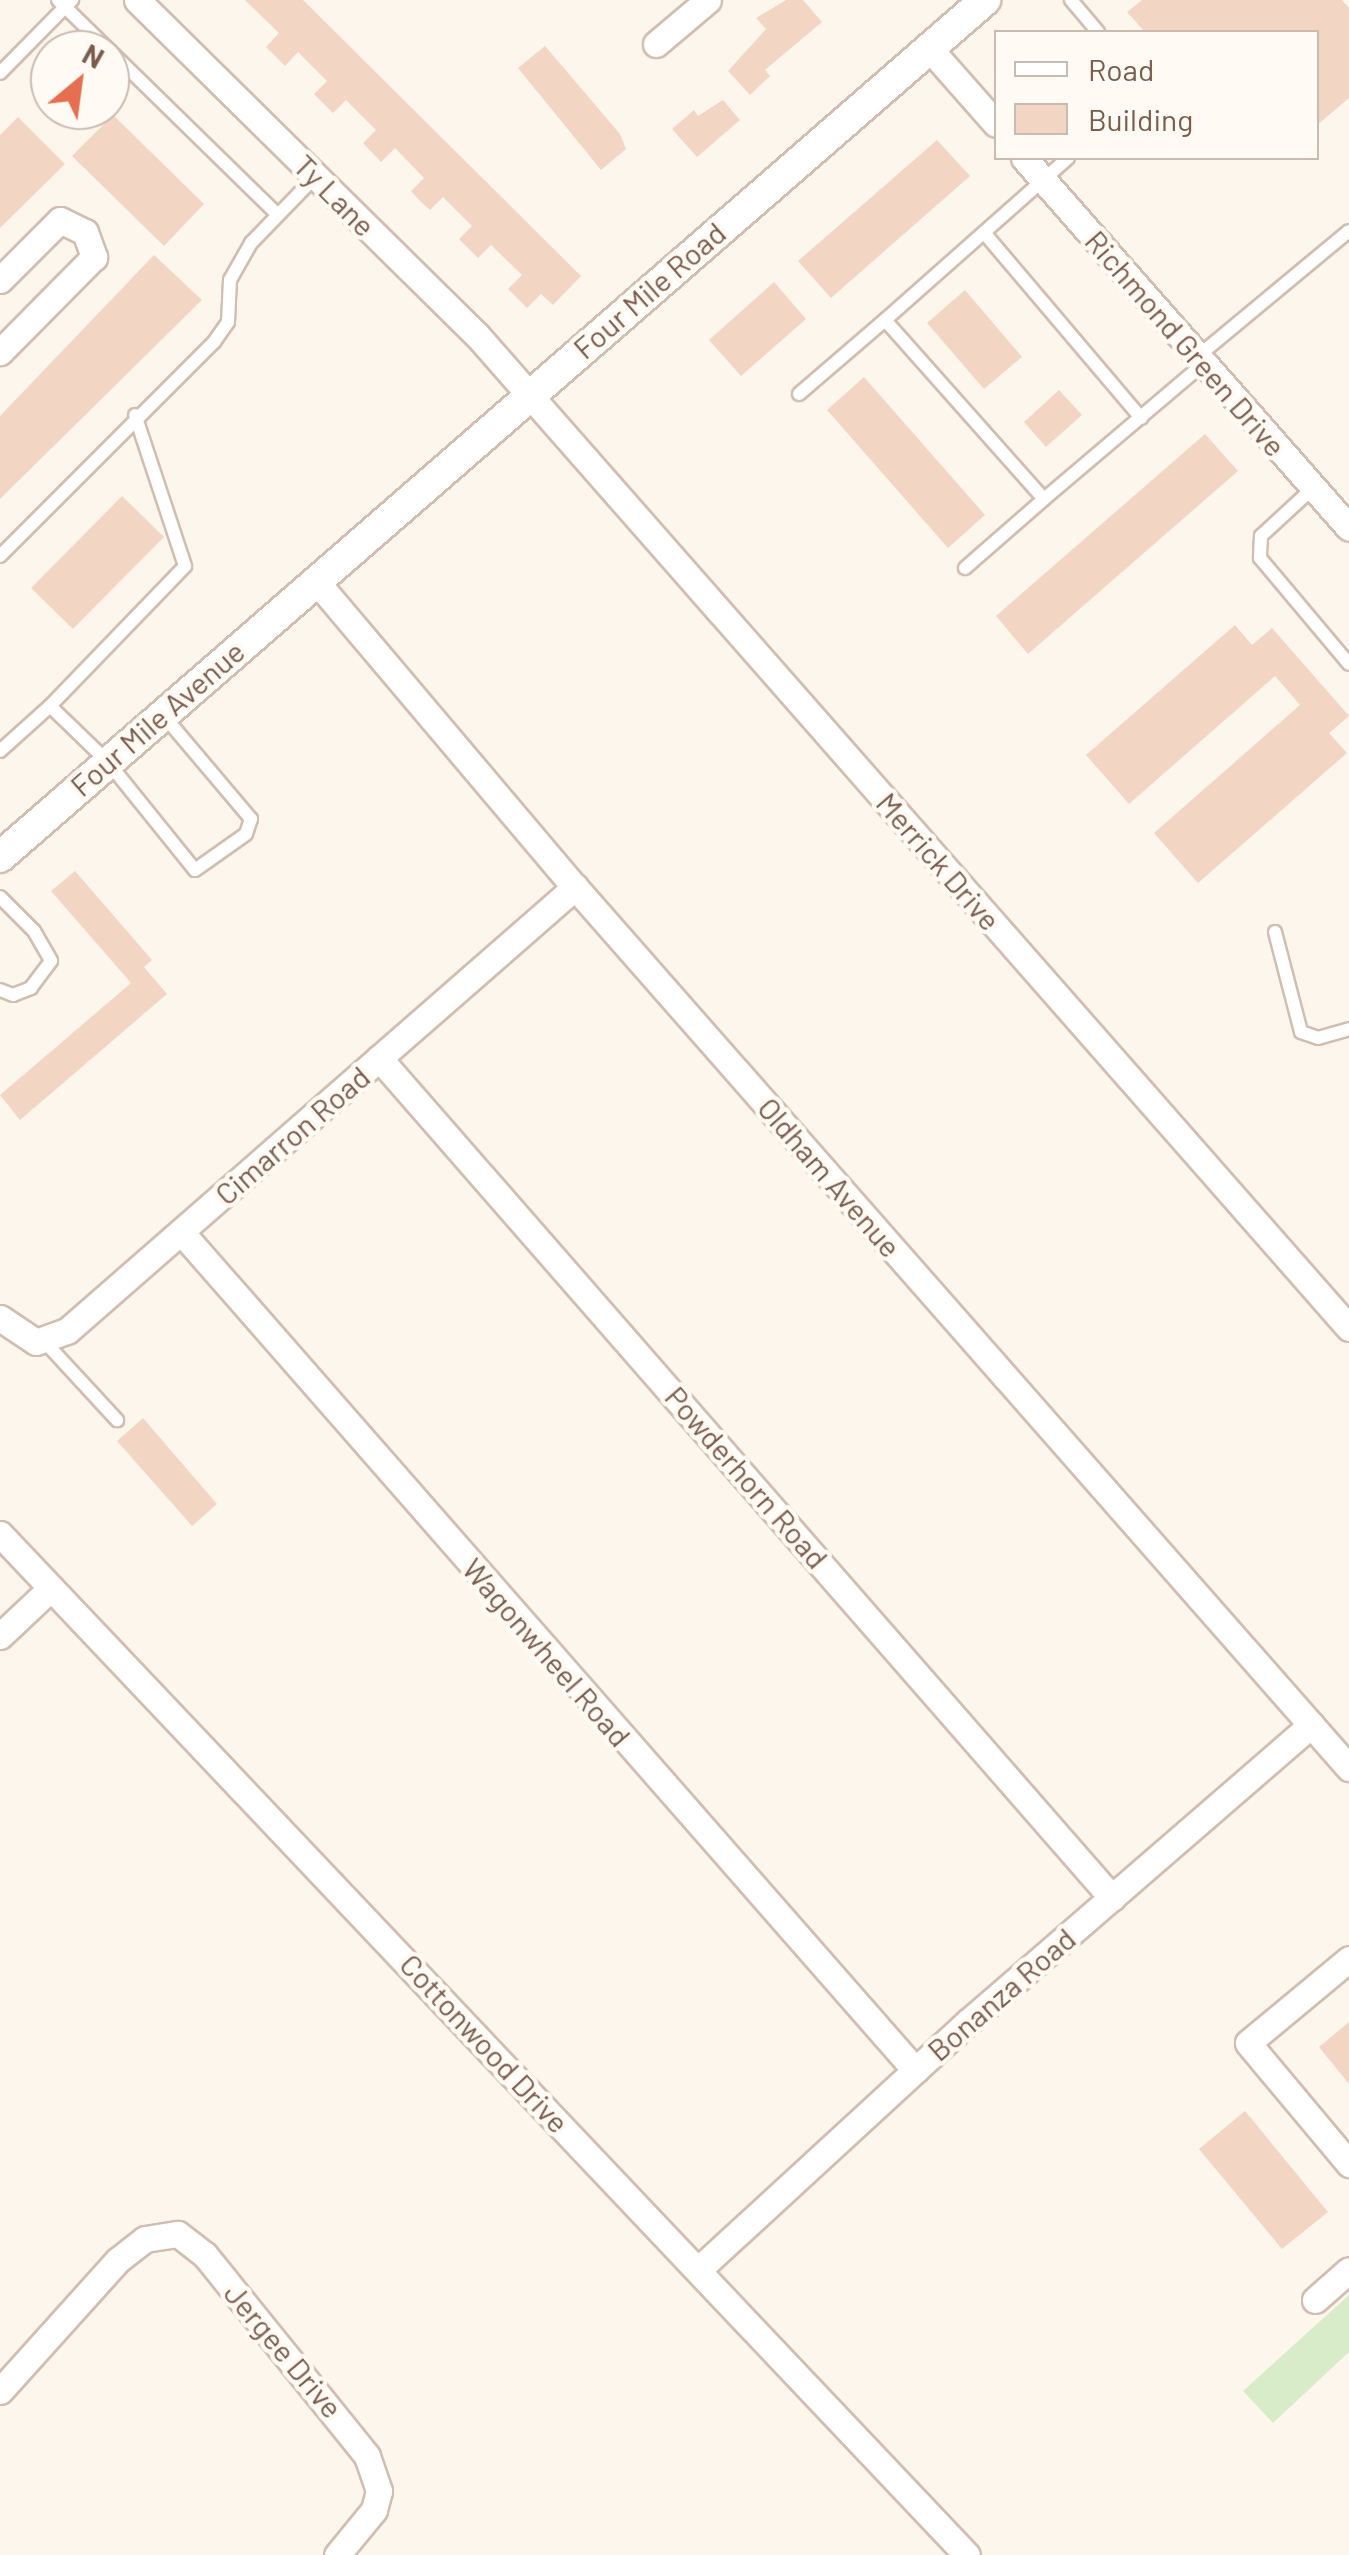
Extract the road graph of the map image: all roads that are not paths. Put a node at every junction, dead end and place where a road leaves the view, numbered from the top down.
1 (137, 0) edge
2 (708, 0) edge
3 (985, 0) edge
4 (1072, 0) edge
5 (65, 2) edge
6 (91, 30) edge
7 (1096, 30) edge
8 (656, 44) dead end
9 (930, 48) junction
10 (130, 70) edge
11 (0, 73) edge
12 (994, 122) edge
13 (1026, 160) edge
14 (1066, 160) edge
15 (316, 176) junction
16 (1043, 180) junction
17 (278, 214) junction
18 (1349, 231) edge
19 (986, 235) junction
20 (0, 280) edge
21 (884, 320) junction
22 (0, 352) edge
23 (1200, 360) junction
24 (530, 393) junction
25 (799, 394) dead end
26 (135, 416) junction
27 (1141, 418) junction
28 (1313, 488) junction
29 (1044, 499) junction
30 (1349, 528) edge
31 (0, 556) edge
32 (965, 568) dead end
33 (316, 581) junction
34 (1349, 664) edge
35 (50, 706) junction
36 (162, 713) junction
37 (0, 751) edge
38 (107, 761) junction
39 (0, 857) edge
40 (575, 887) junction
41 (0, 897) edge
42 (1275, 932) dead end
43 (0, 990) edge
44 (1349, 1029) edge
45 (379, 1058) junction
46 (182, 1232) junction
47 (0, 1318) edge
48 (1349, 1328) edge
49 (44, 1341) junction
50 (117, 1420) dead end
51 (0, 1534) edge
52 (51, 1588) junction
53 (0, 1636) edge
54 (1311, 1725) junction
55 (1349, 1768) edge
56 (1112, 1898) junction
57 (1349, 1959) edge
58 (915, 2070) junction
59 (1349, 2164) edge
60 (698, 2270) junction
61 (1349, 2270) edge
62 (1315, 2300) dead end
63 (0, 2391) edge
64 (337, 2555) edge
65 (967, 2555) edge

1 - 15 street, Ty Lane
2 - 8 street
3 - 9 street, Four Mile Road
4 - 7 lane
5 - 6 lane
5 - 11 lane
9 - 12 street
9 - 24 street, Four Mile Road
10 - 17 lane
13 - 16 street, Richmond Green Drive
14 - 16 lane
15 - 17 lane
15 - 24 street, Ty Lane
16 - 19 lane
16 - 23 street, Richmond Green Drive
17 - 26 lane
18 - 23 lane
19 - 21 lane
19 - 27 lane
20 - 22 street
21 - 25 lane
21 - 29 lane
23 - 27 lane
23 - 28 street, Richmond Green Drive
24 - 33 street, Four Mile Road
24 - 48 street, Merrick Drive
26 - 31 lane
26 - 35 lane
27 - 29 lane
28 - 30 street, Richmond Green Drive
28 - 34 lane
29 - 32 lane
33 - 36 street, Four Mile Avenue
33 - 40 street, Oldham Avenue
35 - 37 lane
35 - 38 lane
36 - 38 street, Four Mile Avenue
36 - 38 lane
38 - 39 street, Four Mile Avenue
40 - 45 street, Cimarron Road
40 - 54 street, Oldham Avenue
41 - 43 lane
42 - 44 lane
45 - 46 street, Cimarron Road
45 - 56 street, Powderhorn Road
46 - 49 street, Cimarron Road
46 - 58 street, Wagonwheel Road
47 - 49 street
49 - 50 lane
51 - 52 street, Cottonwood Drive
52 - 53 street
52 - 60 street, Cottonwood Drive
54 - 55 street, Oldham Avenue
54 - 56 street, Bonanza Road
56 - 58 street, Bonanza Road
57 - 59 street
58 - 60 street, Bonanza Road
60 - 65 street, Cottonwood Drive
61 - 62 street
63 - 64 street, Jergee Drive

